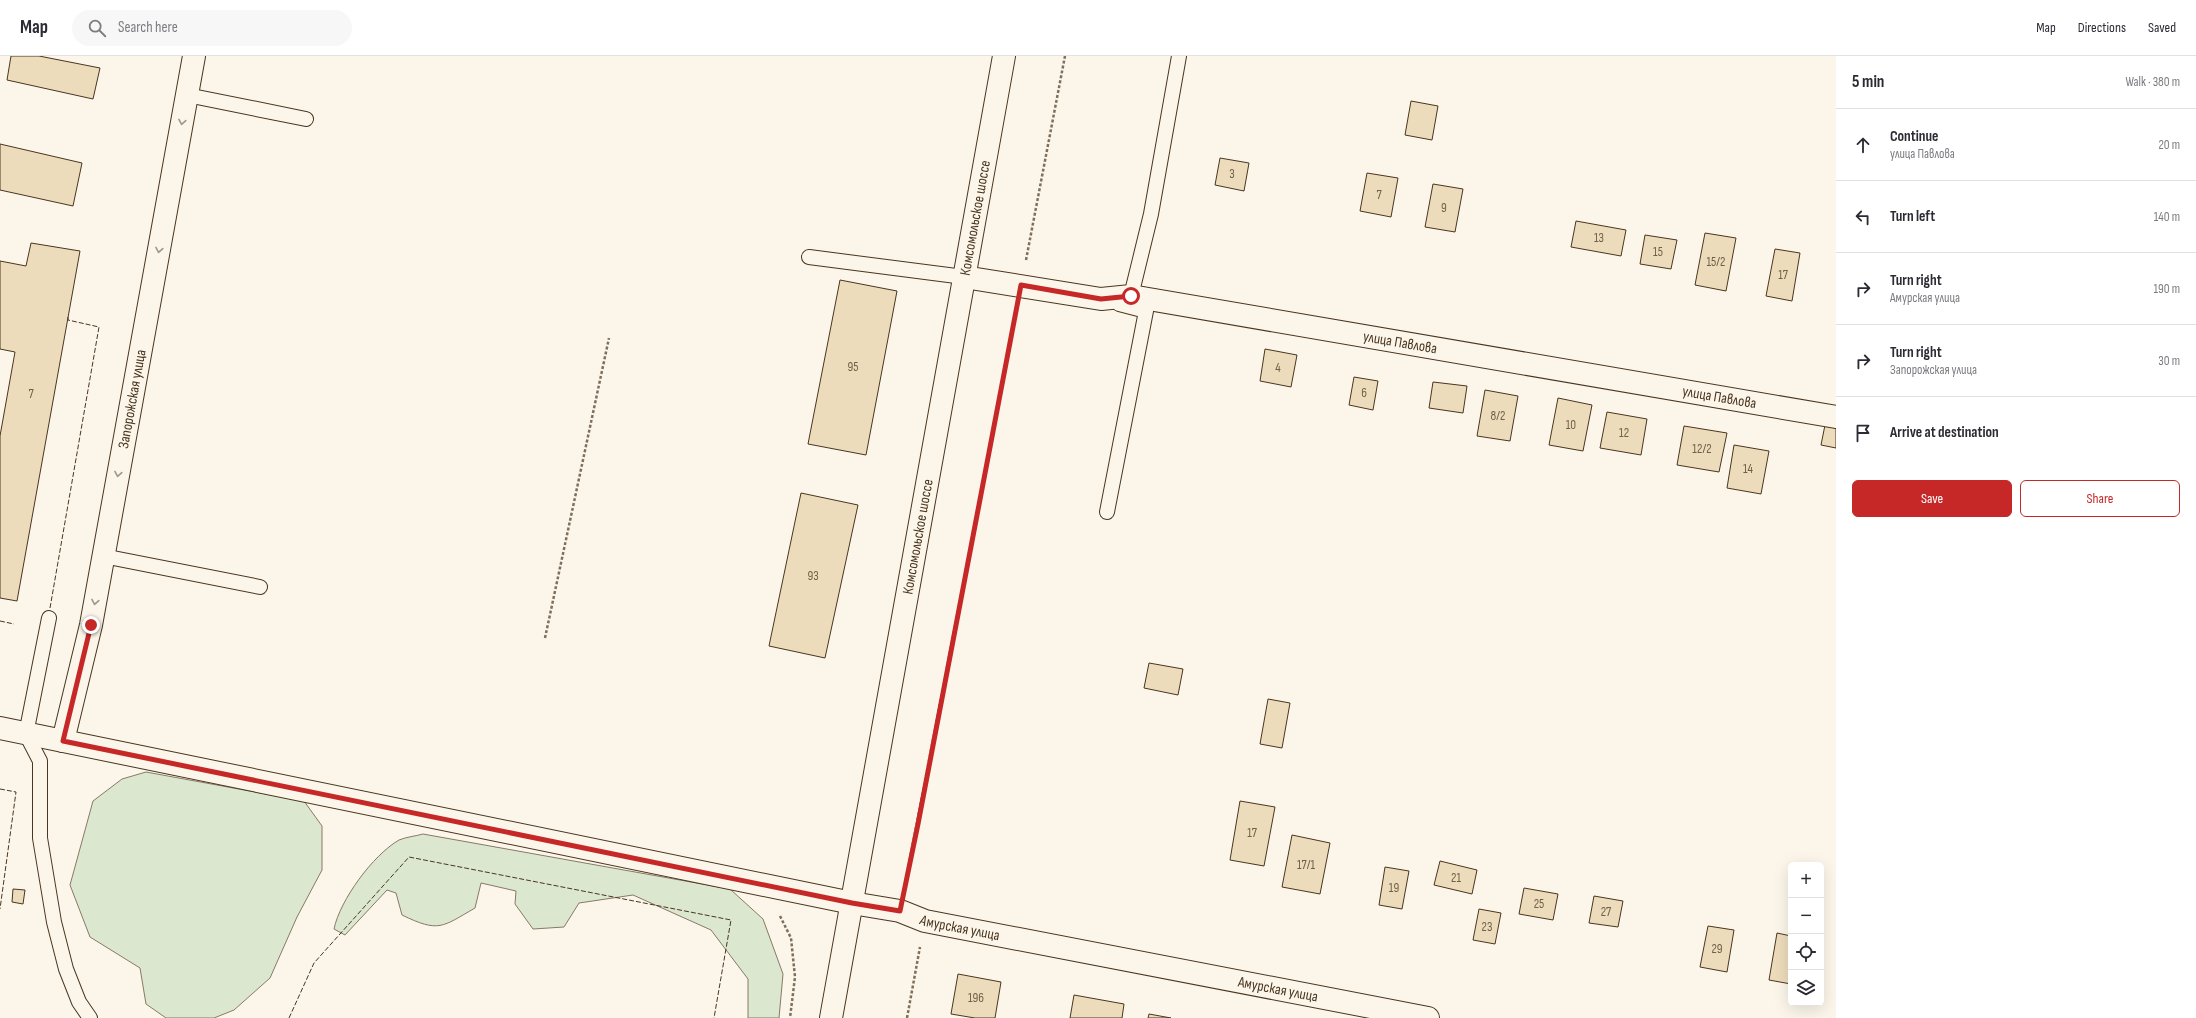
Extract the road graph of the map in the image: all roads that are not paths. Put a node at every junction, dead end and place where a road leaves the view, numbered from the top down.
1 (194, 56) edge
2 (1004, 56) edge
3 (1179, 56) edge
4 (187, 95) junction
5 (306, 119) dead end
6 (809, 257) dead end
7 (964, 277) junction
8 (1131, 296) junction
9 (1101, 299) junction
10 (1836, 417) edge
11 (1107, 512) dead end
12 (103, 556) junction
13 (260, 587) dead end
14 (49, 618) dead end
15 (0, 728) edge
16 (26, 734) junction
17 (63, 741) junction
18 (852, 903) junction
19 (90, 1018) edge
20 (831, 1018) edge
21 (1428, 1018) edge

1 - 4 street, Запорожская улица
2 - 7 street, Комсомольское шоссе
3 - 8 lane
4 - 5 lane
4 -> 12 street, Запорожская улица
6 - 7 lane
7 - 9 street, улица Павлова
7 - 18 street, Комсомольское шоссе
8 - 9 street, улица Павлова
8 - 10 street, улица Павлова
9 - 11 lane
12 - 13 lane
12 -> 17 street, Запорожская улица
14 - 16 lane
15 - 16 street, Амурская улица
16 - 17 street, Амурская улица
16 - 19 lane
17 - 18 street, Амурская улица
18 - 20 street, Комсомольское шоссе
18 - 21 street, Амурская улица

